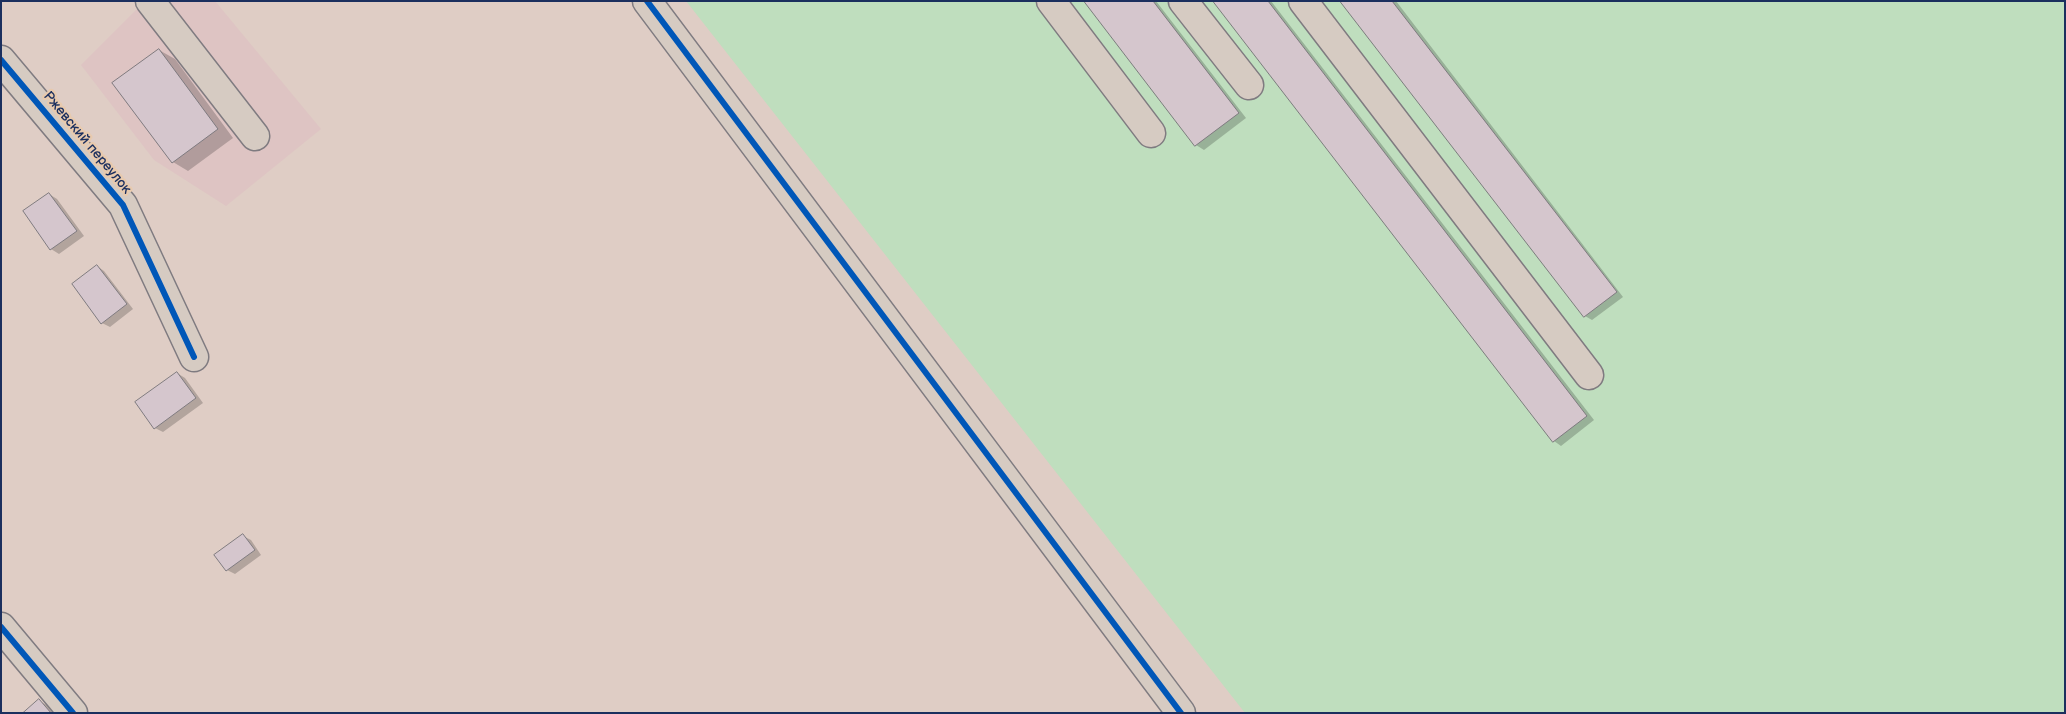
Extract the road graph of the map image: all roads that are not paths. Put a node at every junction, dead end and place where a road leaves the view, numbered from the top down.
1 (150, 1) edge
2 (647, 1) edge
3 (1050, 1) edge
4 (1183, 1) edge
5 (1303, 1) edge
6 (1, 60) edge
7 (1249, 85) dead end
8 (1151, 133) dead end
9 (255, 136) dead end
10 (194, 357) dead end
11 (1589, 375) dead end
12 (1, 627) edge
13 (73, 713) edge
14 (1181, 713) edge

1 - 9 street
2 - 14 street
3 - 8 street
4 - 7 street
5 - 11 street
6 - 10 street, Ржевский переулок
12 - 13 street

